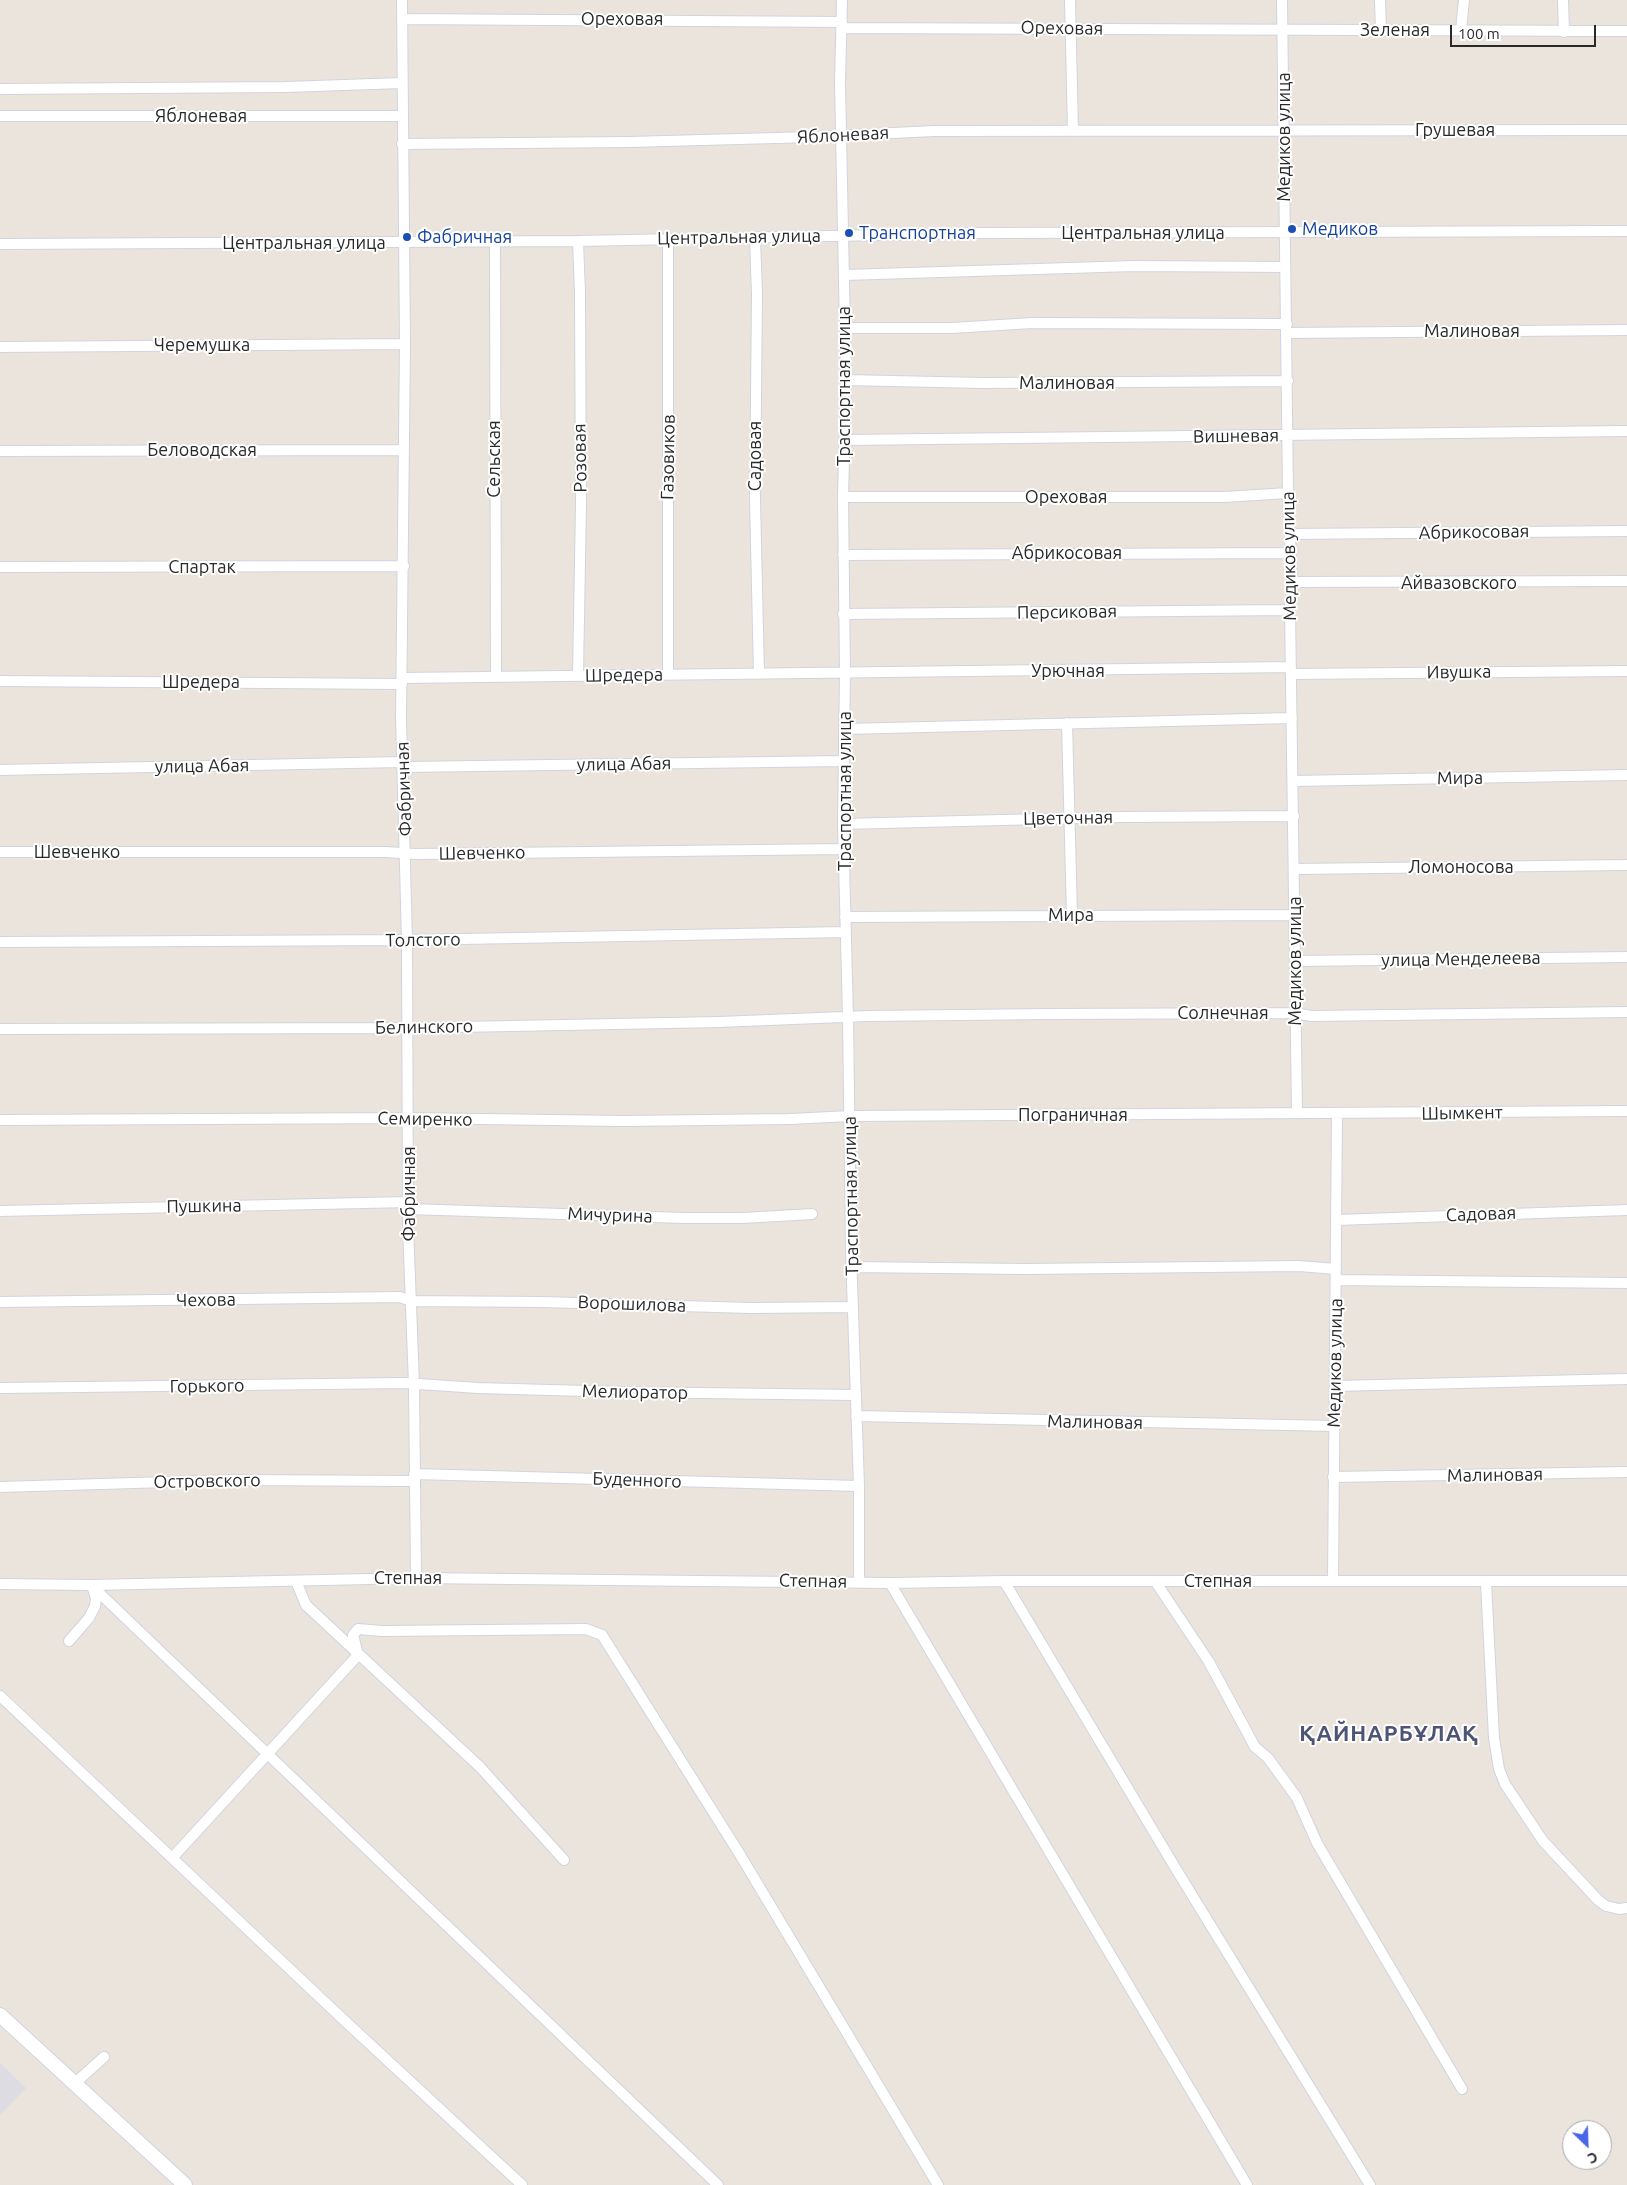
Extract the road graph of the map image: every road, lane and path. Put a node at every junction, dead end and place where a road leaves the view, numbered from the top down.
1 (402, 0) edge
2 (842, 0) edge
3 (1070, 0) edge
4 (1282, 0) edge
5 (1380, 0) edge
6 (1464, 0) edge
7 (1563, 0) edge
8 (402, 19) junction
9 (842, 25) junction
10 (1071, 29) junction
11 (1283, 30) junction
12 (1461, 30) junction
13 (1381, 31) junction
14 (1627, 31) edge
15 (1564, 32) junction
16 (402, 84) junction
17 (0, 89) edge
18 (0, 116) edge
19 (402, 116) junction
20 (1627, 130) edge
21 (1073, 131) junction
22 (1284, 131) junction
23 (842, 135) junction
24 (402, 144) junction
25 (1627, 231) edge
26 (1284, 232) junction
27 (844, 234) junction
28 (755, 238) junction
29 (668, 239) junction
30 (578, 241) junction
31 (403, 242) junction
32 (495, 242) junction
33 (0, 244) edge
34 (1286, 267) junction
35 (845, 275) junction
36 (846, 328) junction
37 (1287, 328) junction
38 (1627, 330) edge
39 (405, 344) junction
40 (0, 347) edge
41 (846, 380) junction
42 (1288, 381) junction
43 (1627, 431) edge
44 (1288, 434) junction
45 (844, 440) junction
46 (404, 450) junction
47 (0, 451) edge
48 (1288, 493) junction
49 (843, 497) junction
50 (1627, 531) edge
51 (1290, 534) junction
52 (1290, 553) junction
53 (843, 555) junction
54 (404, 566) junction
55 (0, 567) edge
56 (1292, 582) junction
57 (1627, 582) edge
58 (1290, 610) junction
59 (844, 614) junction
60 (1291, 670) junction
61 (1627, 671) edge
62 (846, 672) junction
63 (668, 674) junction
64 (760, 674) junction
65 (578, 675) junction
66 (496, 677) junction
67 (0, 681) edge
68 (402, 681) junction
69 (1292, 718) junction
70 (1067, 723) junction
71 (845, 729) junction
72 (844, 761) junction
73 (403, 765) junction
74 (0, 770) edge
75 (1627, 775) edge
76 (1293, 781) junction
77 (1294, 816) junction
78 (1069, 818) junction
79 (843, 824) junction
80 (844, 849) junction
81 (0, 852) edge
82 (406, 853) junction
83 (1627, 866) edge
84 (1295, 869) junction
85 (1072, 915) junction
86 (1296, 915) junction
87 (845, 917) junction
88 (846, 932) junction
89 (407, 940) junction
90 (0, 942) edge
91 (1627, 957) edge
92 (1295, 961) junction
93 (1627, 1012) edge
94 (1295, 1013) junction
95 (848, 1018) junction
96 (408, 1028) junction
97 (0, 1029) edge
98 (1627, 1111) edge
99 (1297, 1113) junction
100 (1337, 1114) junction
101 (850, 1116) junction
102 (410, 1118) junction
103 (0, 1120) edge
104 (409, 1206) junction
105 (1627, 1210) edge
106 (0, 1211) edge
107 (812, 1214) dead end
108 (1336, 1220) junction
109 (852, 1266) junction
110 (1336, 1274) junction
111 (1627, 1282) edge
112 (411, 1301) junction
113 (0, 1302) edge
114 (853, 1307) junction
115 (1627, 1379) edge
116 (414, 1386) junction
117 (1335, 1386) junction
118 (0, 1388) edge
119 (856, 1395) junction
120 (856, 1416) junction
121 (1334, 1426) junction
122 (1627, 1472) edge
123 (414, 1477) junction
124 (1333, 1477) junction
125 (0, 1486) edge
126 (859, 1486) junction
127 (416, 1578) junction
128 (296, 1581) junction
129 (1004, 1581) junction
130 (1155, 1581) junction
131 (1333, 1581) junction
132 (1627, 1581) edge
133 (860, 1582) junction
134 (1486, 1582) junction
135 (890, 1583) junction
136 (0, 1584) edge
137 (91, 1585) junction
138 (69, 1641) dead end
139 (358, 1655) junction
140 (0, 1696) edge
141 (268, 1755) junction
142 (173, 1858) junction
143 (564, 1860) dead end
144 (1627, 1908) edge
145 (0, 2015) edge
146 (104, 2057) dead end
147 (74, 2084) junction
148 (1462, 2089) dead end
149 (185, 2185) edge
150 (522, 2185) edge
151 (718, 2185) edge
152 (938, 2185) edge
153 (1247, 2185) edge
154 (1370, 2185) edge

1 - 8 street, Фабричная
2 - 9 street, Траспортная улица
3 - 10 street
4 - 11 street, Медиков улица
5 - 13 street
6 - 12 street
7 - 15 street
8 - 9 street, Ореховая
8 - 16 street, Фабричная
9 - 10 street, Ореховая
9 - 23 street, Траспортная улица
10 - 11 street, Ореховая
10 - 21 street
11 - 13 street, Зеленая
11 - 22 street, Медиков улица
12 - 13 street, Зеленая
12 - 15 street, Зеленая
14 - 15 street, Зеленая
16 - 17 street
16 - 19 street, Фабричная
18 - 19 street, Яблоневая
19 - 24 street, Фабричная
20 - 22 street, Грушевая
21 - 22 street, Яблоневая
21 - 23 street, Яблоневая
22 - 26 street, Медиков улица
23 - 24 street, Яблоневая
23 - 27 street, Траспортная улица
24 - 31 street, Фабричная
25 - 26 street, Центральная улица
26 - 27 street, Центральная улица
26 - 34 street, Медиков улица
27 - 28 street, Центральная улица
27 - 35 street, Траспортная улица
28 - 29 street, Центральная улица
28 - 64 street, Садовая
29 - 30 street, Центральная улица
29 - 63 street, Газовиков
30 - 32 street, Центральная улица
30 - 65 street, Розовая
31 - 32 street, Центральная улица
31 - 33 street, Центральная улица
31 - 39 street, Фабричная
32 - 66 street, Сельская
34 - 35 street
34 - 37 street, Медиков улица
35 - 36 street, Траспортная улица
36 - 37 street, Малиновая
36 - 41 street, Траспортная улица
37 - 38 street, Малиновая
37 - 42 street, Медиков улица
39 - 40 street, Черемушка
39 - 46 street, Фабричная
41 - 42 street, Малиновая
41 - 45 street, Траспортная улица
42 - 44 street, Медиков улица
43 - 44 street, Вишневая
44 - 45 street, Вишневая
44 - 48 street, Медиков улица
45 - 49 street, Траспортная улица
46 - 47 street, Беловодская
46 - 54 street, Фабричная
48 - 49 street, Ореховая
48 - 51 street, Медиков улица
49 - 53 street, Траспортная улица
50 - 51 street, Абрикосовая
51 - 52 street, Медиков улица
52 - 53 street, Абрикосовая
52 - 56 street, Медиков улица
53 - 59 street, Траспортная улица
54 - 55 street, Спартак
54 - 68 street, Фабричная
56 - 57 street, Айвазовского
56 - 58 street, Медиков улица
58 - 59 street, Персиковая
58 - 60 street, Медиков улица
59 - 62 street, Траспортная улица
60 - 61 street, Ивушка
60 - 62 street, Урючная
60 - 69 street, Медиков улица
62 - 64 street, Шредера
62 - 71 street, Траспортная улица
63 - 64 street, Шредера
63 - 65 street, Шредера
65 - 66 street, Шредера
66 - 68 street, Шредера
67 - 68 street, Шредера
68 - 73 street, Фабричная
69 - 70 street
69 - 76 street, Медиков улица
70 - 71 street
70 - 78 street
71 - 72 street, Траспортная улица
72 - 73 street, улица Абая
72 - 79 street, Траспортная улица
73 - 74 street, улица Абая
73 - 82 street, Фабричная
75 - 76 street, Мира
76 - 77 street, Медиков улица
77 - 78 street, Цветочная
77 - 84 street, Медиков улица
78 - 79 street, Цветочная
78 - 85 street
79 - 80 street, Траспортная улица
80 - 82 street, Шевченко
80 - 87 street, Траспортная улица
81 - 82 street, Шевченко
82 - 89 street, Фабричная
83 - 84 street, Ломоносова
84 - 86 street, Медиков улица
85 - 86 street, Мира
85 - 87 street, Мира
86 - 92 street, Медиков улица
87 - 88 street, Траспортная улица
88 - 89 street, Толстого
88 - 95 street, Траспортная улица
89 - 90 street, Толстого
89 - 96 street, Фабричная
91 - 92 street, улица Менделеева
92 - 94 street, Медиков улица
93 - 94 street, Солнечная
94 - 95 street, Солнечная
94 - 99 street, Медиков улица
95 - 96 street, Белинского
95 - 101 street, Траспортная улица
96 - 97 street, Белинского
96 - 102 street, Фабричная
98 - 100 street, Шымкент
99 - 100 street, Шымкент
99 - 101 street, Пограничная
100 - 108 street, Медиков улица
101 - 102 street, Семиренко
101 - 109 street, Траспортная улица
102 - 103 street, Семиренко
102 - 104 street, Фабричная
104 - 106 street, Пушкина
104 - 107 street, Мичурина
104 - 112 street, Фабричная
105 - 108 street, Садовая
108 - 110 street, Медиков улица
109 - 110 street
109 - 114 street, Траспортная улица
110 - 111 street
110 - 117 street, Медиков улица
112 - 113 street, Чехова
112 - 114 street, Ворошилова
112 - 116 street, Фабричная
114 - 119 street, Траспортная улица
115 - 117 street
116 - 118 street, Горького
116 - 119 street, Мелиоратор
116 - 123 street, Фабричная
117 - 121 street, Медиков улица
119 - 120 street, Траспортная улица
120 - 121 street, Малиновая
120 - 126 street, Траспортная улица
121 - 124 street, Медиков улица
122 - 124 street, Малиновая
123 - 125 street, Островского
123 - 126 street, Буденного
123 - 127 street, Фабричная
124 - 131 street, Медиков улица
126 - 133 street, Траспортная улица
127 - 128 street, Степная
127 - 133 street, Степная
128 - 137 street, Степная
128 - 139 street
129 - 130 street, Степная
129 - 135 street, Степная
129 - 154 street
130 - 131 street, Степная
130 - 148 street
131 - 134 street, Степная
132 - 134 street, Степная
133 - 135 street, Степная
134 - 144 street
135 - 153 street
136 - 137 street, Степная
137 - 138 street
137 - 141 street
139 - 141 street
139 - 143 street
139 - 152 street
140 - 142 street
141 - 142 street
141 - 151 street
142 - 150 street
145 - 147 street
146 - 147 street
147 - 149 street

